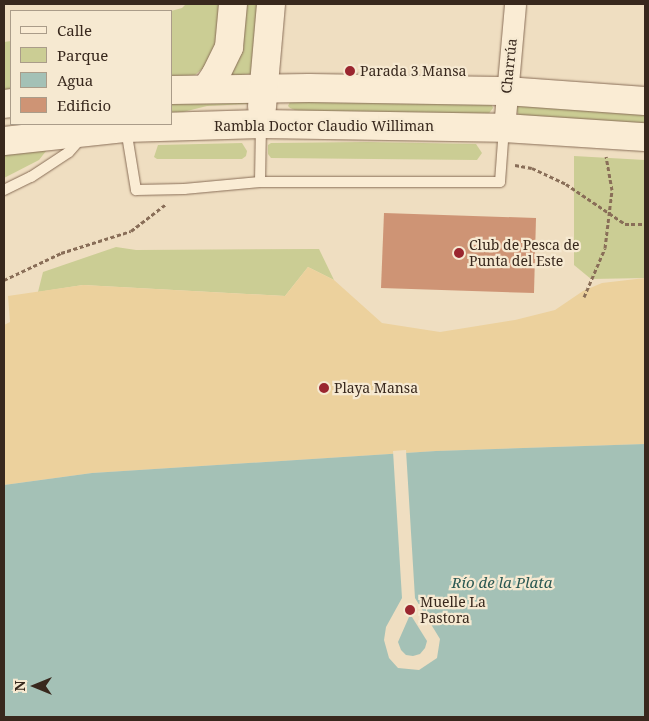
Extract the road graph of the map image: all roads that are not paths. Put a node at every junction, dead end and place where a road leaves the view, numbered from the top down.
1 (233, 4) edge
2 (270, 4) edge
3 (515, 4) edge
4 (206, 89) junction
5 (262, 89) junction
6 (172, 90) edge
7 (506, 91) junction
8 (645, 101) edge
9 (262, 124) junction
10 (90, 128) edge
11 (126, 128) junction
12 (504, 128) junction
13 (645, 136) edge
14 (4, 141) edge
15 (260, 182) junction
16 (4, 190) edge

1 - 4 main road
2 - 5 main road
3 - 7 street, Charrúa
4 - 5 main road
4 - 6 main road
5 - 7 main road
5 - 9 main road
7 - 8 main road
7 - 12 street, Charrúa
9 - 11 main road, Rambla Doctor Claudio Williman
9 - 12 main road, Rambla Doctor Claudio Williman
9 - 15 lane
10 - 11 main road, Rambla Doctor Claudio Williman
10 - 14 main road, Rambla Doctor Claudio Williman
10 - 16 lane
11 - 15 lane
12 - 13 main road, Rambla Doctor Claudio Williman
12 - 15 lane

